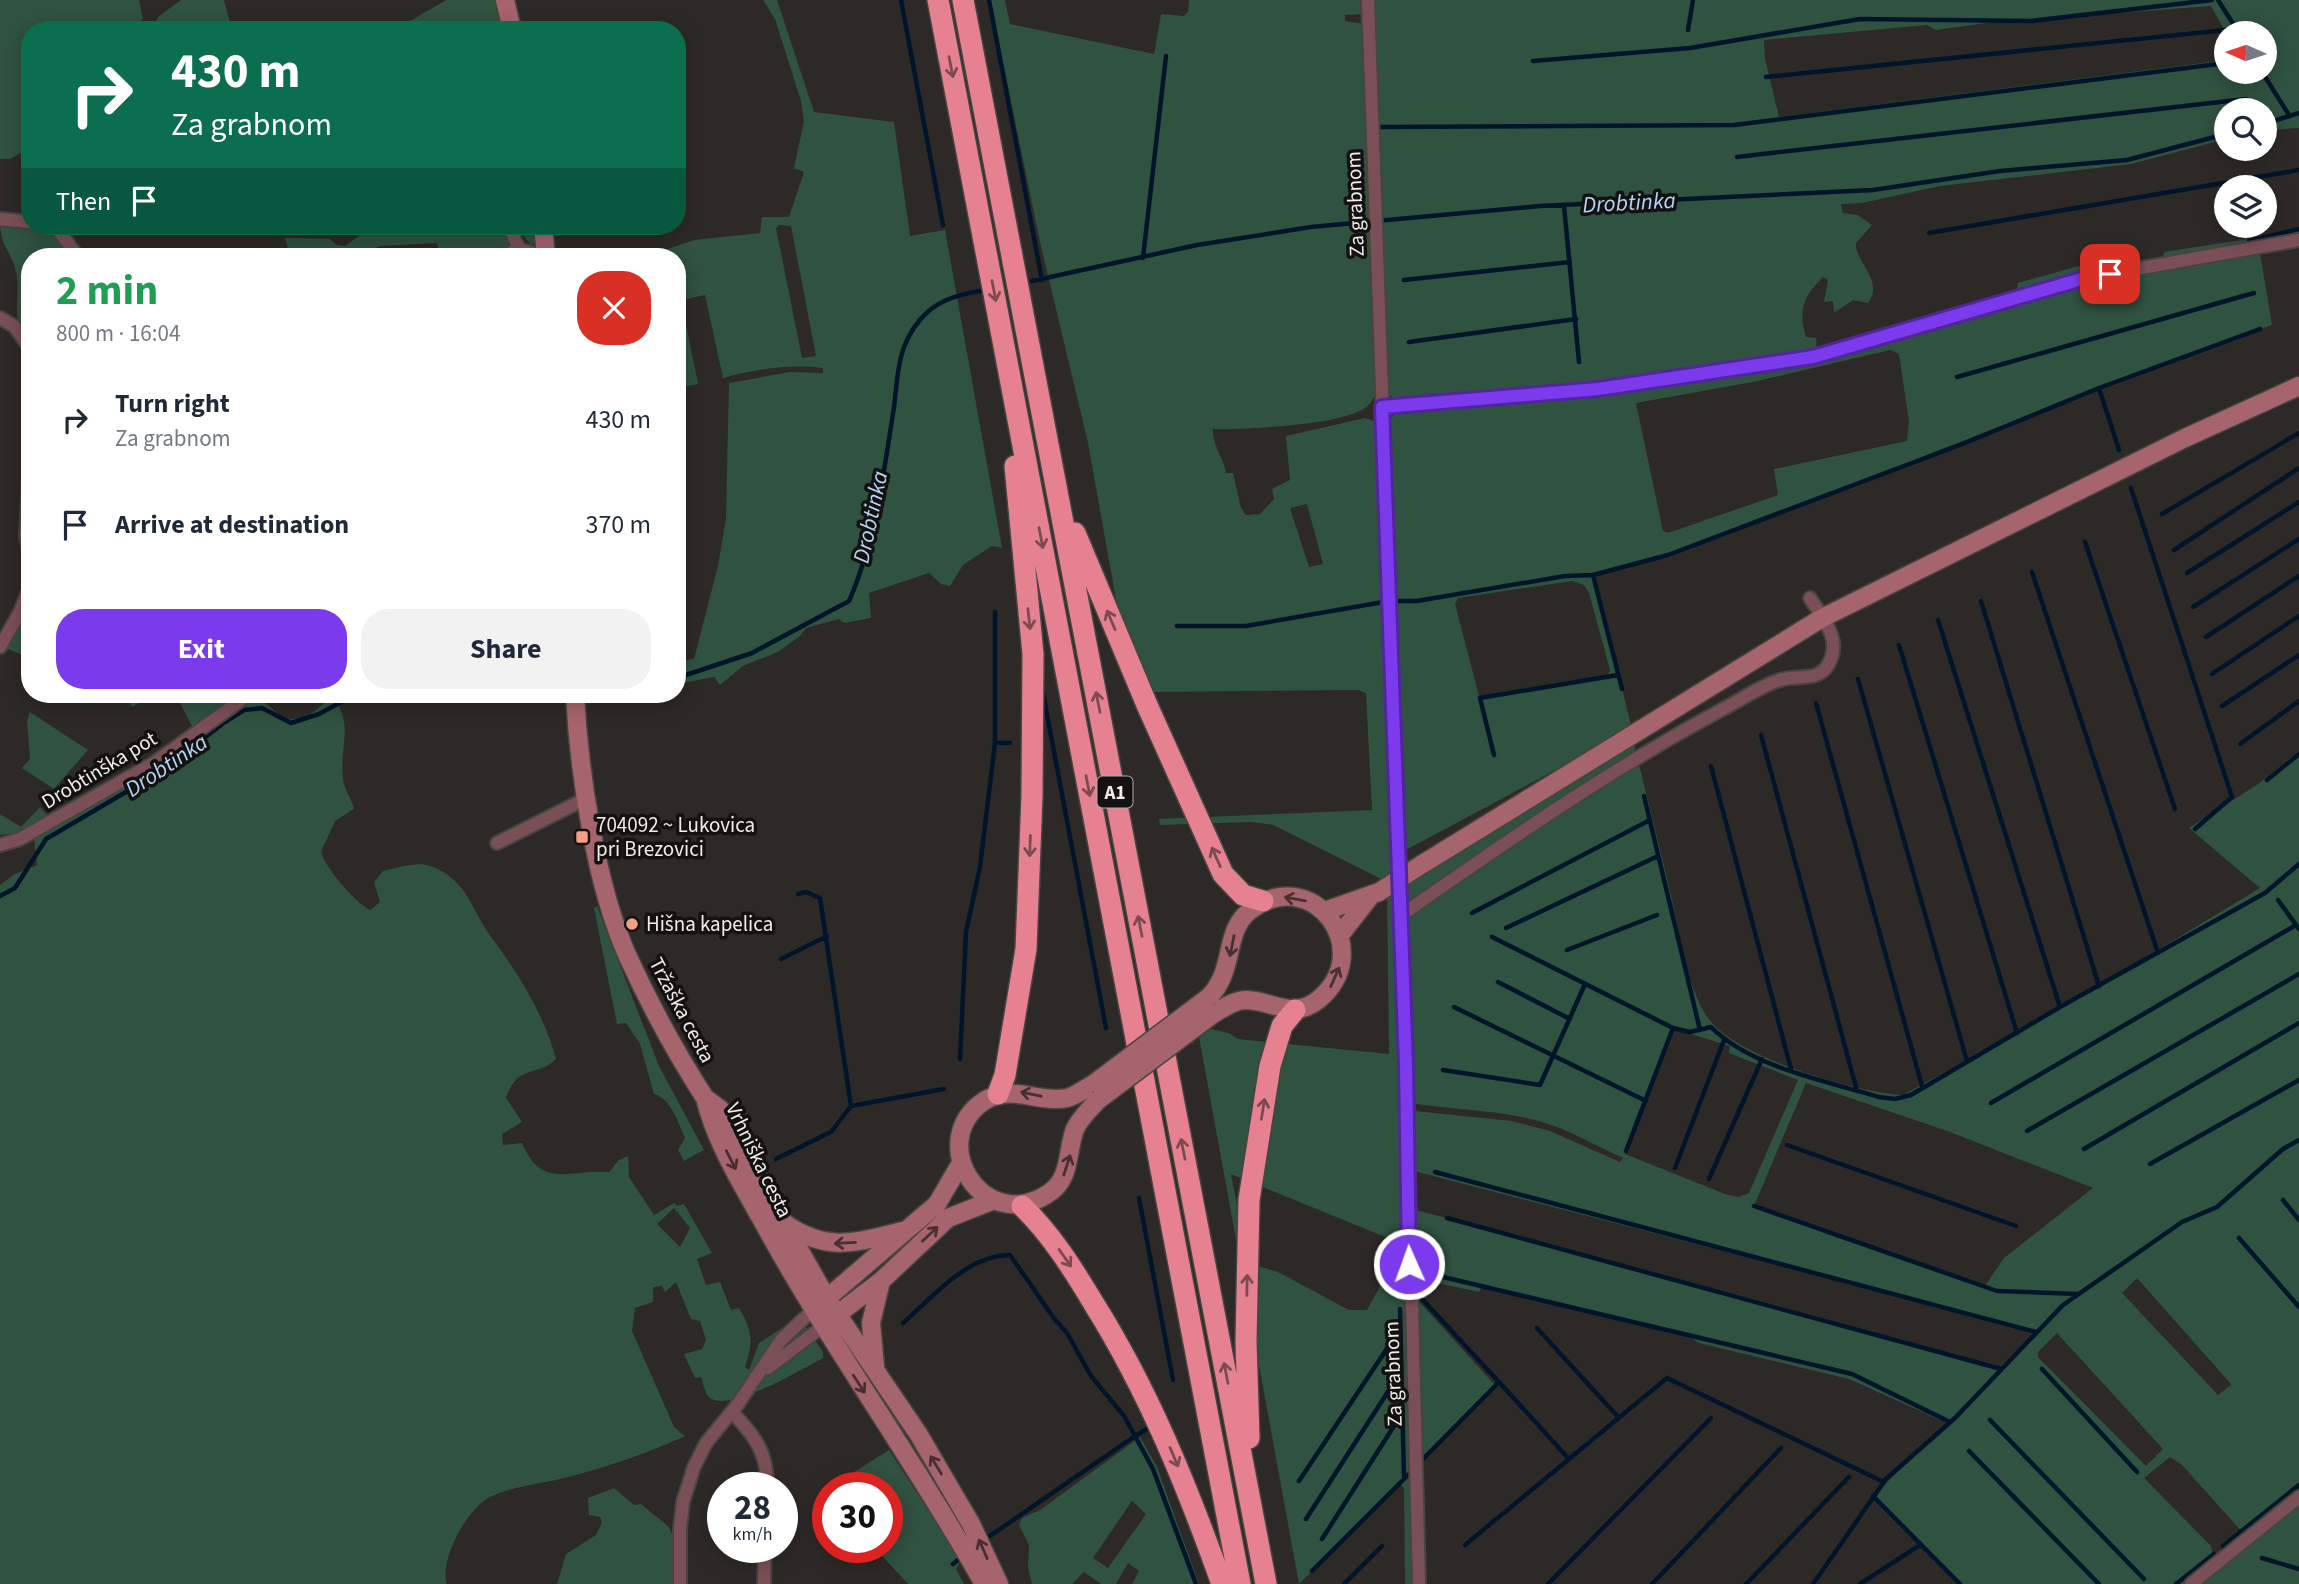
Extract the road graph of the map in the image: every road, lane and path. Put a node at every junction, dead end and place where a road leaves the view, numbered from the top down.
1 (505, 0) edge
2 (938, 0) edge
3 (963, 0) edge
4 (1368, 0) edge
5 (510, 21) edge
6 (0, 219) edge
7 (21, 221) edge
8 (2299, 240) edge
9 (0, 318) edge
10 (1002, 331) junction
11 (21, 336) edge
12 (2299, 386) edge
13 (1382, 407) junction
14 (1055, 475) junction
15 (1810, 598) dead end
16 (21, 610) edge
17 (1822, 618) junction
18 (0, 648) edge
19 (237, 703) edge
20 (576, 703) edge
21 (587, 798) junction
22 (497, 843) dead end
23 (0, 845) edge
24 (1374, 895) junction
25 (1263, 901) junction
26 (1325, 911) junction
27 (1399, 916) junction
28 (1340, 935) junction
29 (1211, 1006) junction
30 (1302, 1007) junction
31 (1097, 1091) junction
32 (998, 1094) junction
33 (705, 1098) junction
34 (961, 1163) junction
35 (994, 1200) junction
36 (1022, 1206) junction
37 (786, 1224) junction
38 (907, 1230) junction
39 (881, 1281) junction
40 (832, 1306) junction
41 (812, 1311) junction
42 (822, 1327) junction
43 (876, 1369) junction
44 (759, 1374) junction
45 (733, 1412) junction
46 (766, 1472) edge
47 (2299, 1497) edge
48 (1255, 1524) junction
49 (765, 1563) edge
50 (990, 1581) edge
51 (680, 1584) edge
52 (764, 1584) edge
53 (1222, 1584) edge
54 (1240, 1584) edge
55 (1266, 1584) edge
56 (1419, 1584) edge
57 (2191, 1584) edge

1 - 5 main road
2 -> 10 highway, A1
3 - 14 highway, A1
4 - 13 street, Za grabnom
6 - 7 street
8 - 13 street
9 - 11 street
10 -> 32 highway
10 -> 54 highway, A1
12 - 17 main road
13 - 27 street, Za grabnom
25 -> 14 highway
48 -> 14 highway, A1
15 - 17 street
16 - 18 street
17 - 24 main road, bridge
17 - 27 street
19 - 23 street, Drobtinška pot
20 - 21 main road, Tržaška cesta
21 - 22 street
21 - 33 main road, Tržaška cesta
24 - 26 main road
24 - 28 main road
26 -> 25 main road
25 -> 29 main road
26 - 28 main road
27 - 56 street, Za grabnom
30 -> 28 main road
29 - 30 main road
29 - 31 main road, bridge
48 -> 30 highway
31 -> 32 main road
36 -> 31 main road
32 - 34 main road
33 - 37 main road, Vrhniška cesta
33 -> 41 main road, Vrhniška cesta
34 - 35 main road
34 - 38 main road
35 - 36 main road
39 -> 35 main road
36 -> 53 highway
38 -> 37 main road
37 - 40 main road, Vrhniška cesta
38 - 40 main road
39 - 40 main road
39 - 43 main road
40 - 41 main road
40 - 42 main road
40 - 43 main road, Vrhniška cesta
41 - 42 main road, Vrhniška cesta
41 - 44 street
42 - 44 street
42 -> 50 main road, Vrhniška cesta
50 -> 43 main road, Vrhniška cesta
44 - 45 street
45 - 46 street
45 - 51 street
47 - 57 street
48 - 55 highway, A1
49 - 52 street

